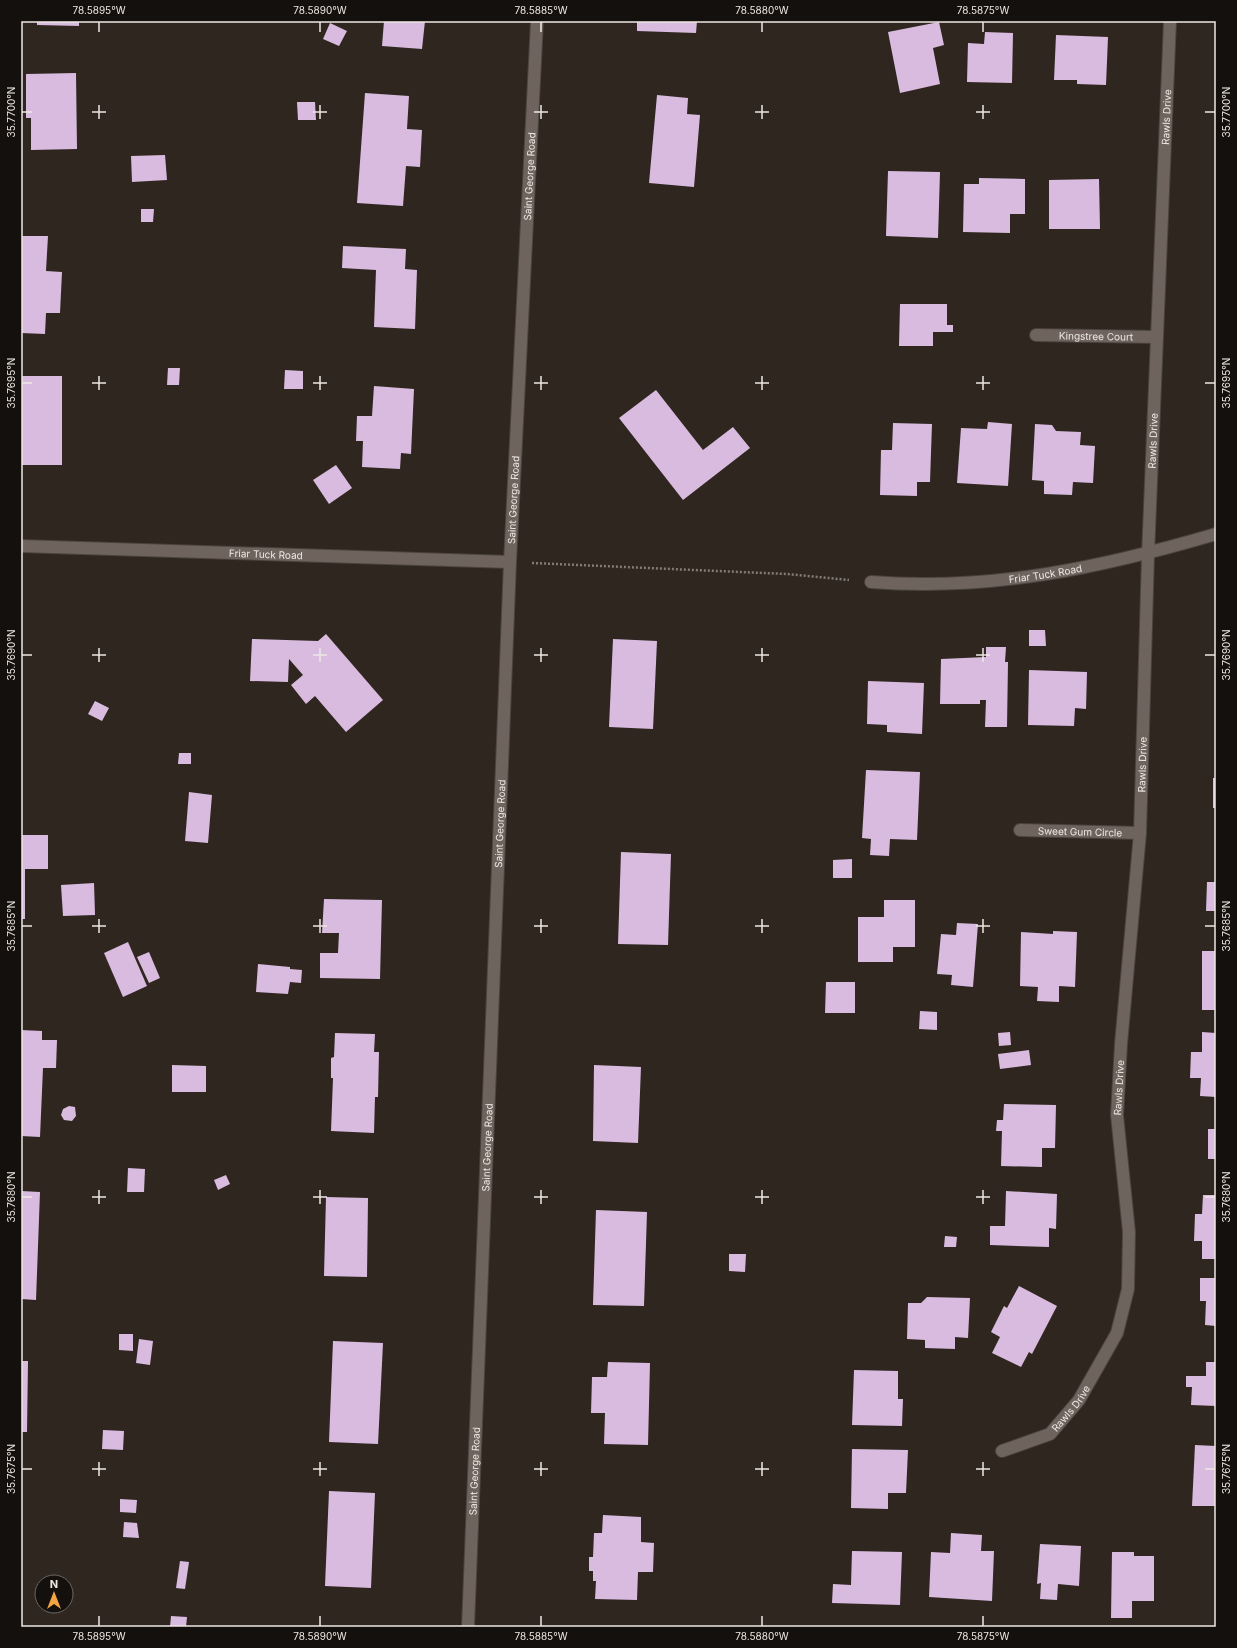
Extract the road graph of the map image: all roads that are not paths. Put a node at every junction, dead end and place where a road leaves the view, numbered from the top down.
1 (537, 21) edge
2 (1170, 21) edge
3 (1036, 335) dead end
4 (1156, 337) junction
5 (1216, 534) edge
6 (21, 546) edge
7 (1148, 555) junction
8 (510, 562) junction
9 (871, 582) road end
10 (1020, 830) dead end
11 (1140, 833) junction
12 (1002, 1451) dead end
13 (468, 1627) edge

1 - 8 street, Saint George Road
2 - 4 street, Rawls Drive
3 - 4 street, Kingstree Court
4 - 7 street, Rawls Drive
5 - 7 street, Friar Tuck Road
6 - 8 street, Friar Tuck Road
7 - 9 street, Friar Tuck Road
7 - 11 street, Rawls Drive
8 - 13 street, Saint George Road
10 - 11 street, Sweet Gum Circle
11 - 12 street, Rawls Drive

